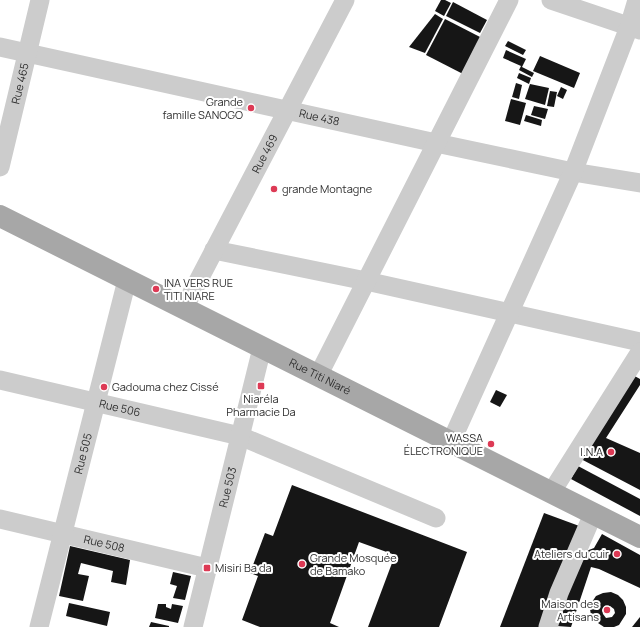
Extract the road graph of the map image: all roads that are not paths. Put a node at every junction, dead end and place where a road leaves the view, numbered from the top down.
1 (40, 0) edge
2 (345, 0) edge
3 (509, 0) edge
4 (552, 0) edge
5 (637, 0) edge
6 (635, 28) edge
7 (0, 47) edge
8 (27, 53) junction
9 (287, 111) junction
10 (436, 143) junction
11 (0, 167) edge
12 (573, 172) junction
13 (640, 183) edge
14 (0, 216) edge
15 (214, 250) junction
16 (127, 280) junction
17 (366, 281) junction
18 (184, 308) junction
19 (509, 313) junction
20 (640, 342) edge
21 (262, 348) junction
22 (640, 352) edge
23 (318, 376) junction
24 (0, 380) edge
25 (96, 402) junction
26 (240, 436) junction
27 (451, 442) junction
28 (551, 492) junction
29 (593, 514) junction
30 (436, 518) dead end
31 (0, 519) edge
32 (63, 534) junction
33 (640, 537) edge
34 (207, 568) junction
35 (39, 627) edge
36 (193, 627) edge
37 (548, 627) edge

1 - 8 street, Rue 465
2 - 9 street, Rue 469
3 - 10 street
4 - 6 street
5 - 6 street
6 - 12 street
7 - 8 street, Rue 438
8 - 9 street, Rue 438
8 - 11 street, Rue 465
9 - 10 street, Rue 438
9 - 15 street, Rue 469
10 - 12 street, Rue 438
10 - 17 street
12 - 13 street, Rue 438
12 - 19 street
14 - 16 main road, Rue Titi Niaré
15 - 17 street
15 - 18 street, Rue 469
16 - 18 main road, Rue Titi Niaré
16 - 25 street, Rue 505
17 - 19 street
17 - 23 street
18 - 21 main road, Rue Titi Niaré
19 - 20 street
19 - 27 street
21 - 23 main road, Rue Titi Niaré
21 - 26 street, Rue 503
22 - 28 street
23 - 27 main road, Rue Titi Niaré
24 - 25 street, Rue 506
25 - 26 street, Rue 506
25 - 32 street, Rue 505
26 - 30 street, Rue 506
26 - 34 street, Rue 503
27 - 28 main road, Rue Titi Niaré
28 - 29 main road, Rue Titi Niaré
29 - 33 main road, Rue Titi Niaré
29 - 37 street
31 - 32 street, Rue 508
32 - 34 street, Rue 508
32 - 35 street, Rue 505
34 - 36 street, Rue 503

